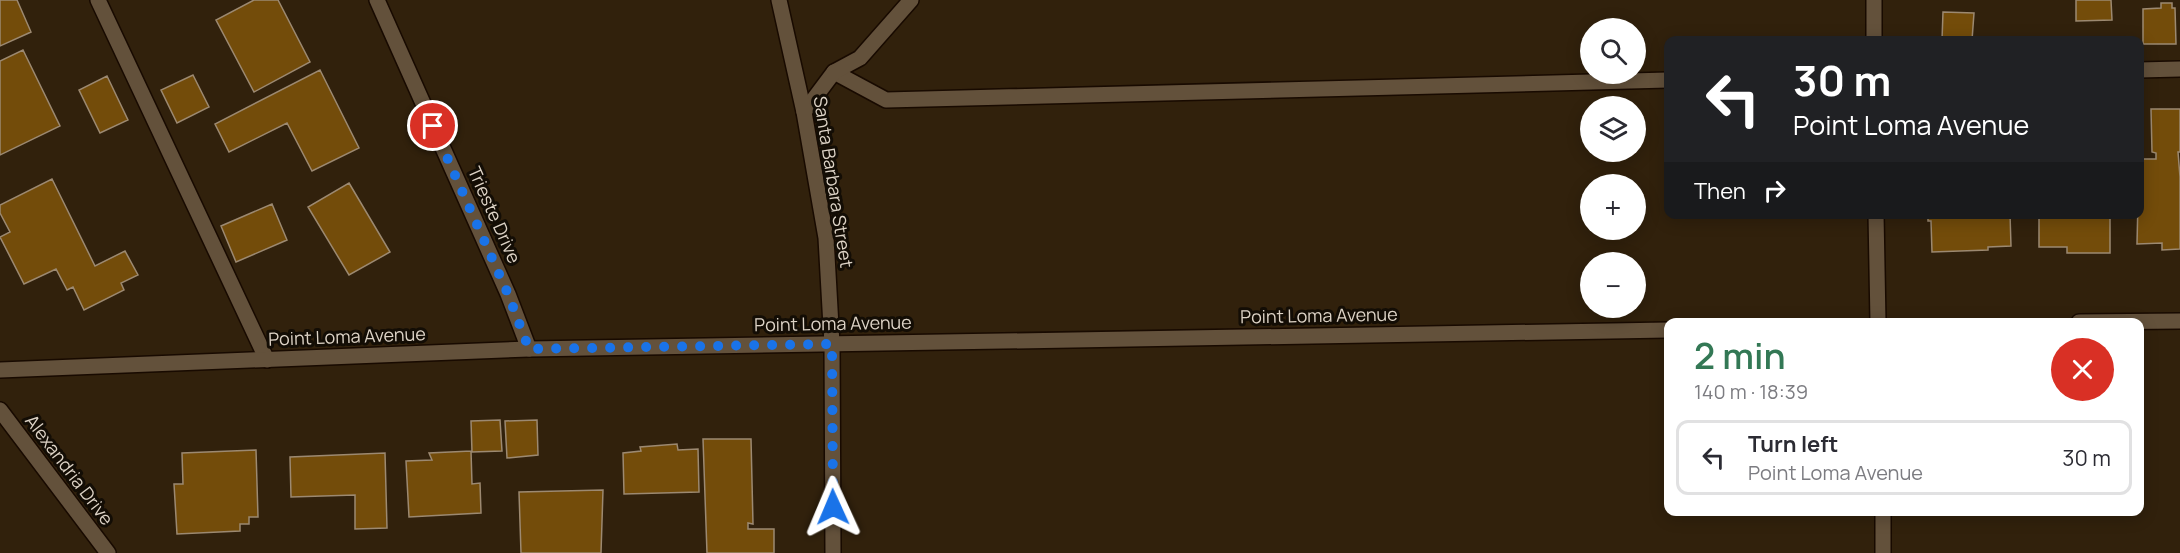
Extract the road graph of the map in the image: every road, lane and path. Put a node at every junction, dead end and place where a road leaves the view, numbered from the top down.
1 (98, 0) edge
2 (377, 0) edge
3 (778, 0) edge
4 (911, 0) edge
5 (1874, 0) edge
6 (1874, 36) edge
7 (2180, 69) edge
8 (2144, 70) edge
9 (834, 72) junction
10 (1664, 80) edge
11 (804, 112) junction
12 (1876, 219) edge
13 (1878, 318) edge
14 (2144, 321) edge
15 (2180, 321) edge
16 (1664, 330) edge
17 (832, 344) junction
18 (529, 349) junction
19 (267, 360) junction
20 (0, 370) edge
21 (0, 410) edge
22 (1883, 516) edge
23 (108, 553) edge
24 (833, 553) edge
25 (1883, 553) edge

1 - 19 main road
2 - 18 main road, Trieste Drive
3 - 11 main road, Santa Barbara Street
4 - 9 main road
5 - 6 main road
7 - 8 main road
9 - 10 main road
9 - 11 main road
11 - 17 main road, Santa Barbara Street
12 - 13 main road
14 - 15 main road
16 - 17 main road, Point Loma Avenue
17 - 18 main road, Point Loma Avenue
17 - 24 main road, Santa Barbara Street
18 - 19 main road, Point Loma Avenue
19 - 20 main road, Point Loma Avenue
21 - 23 main road, Alexandria Drive
22 - 25 main road

